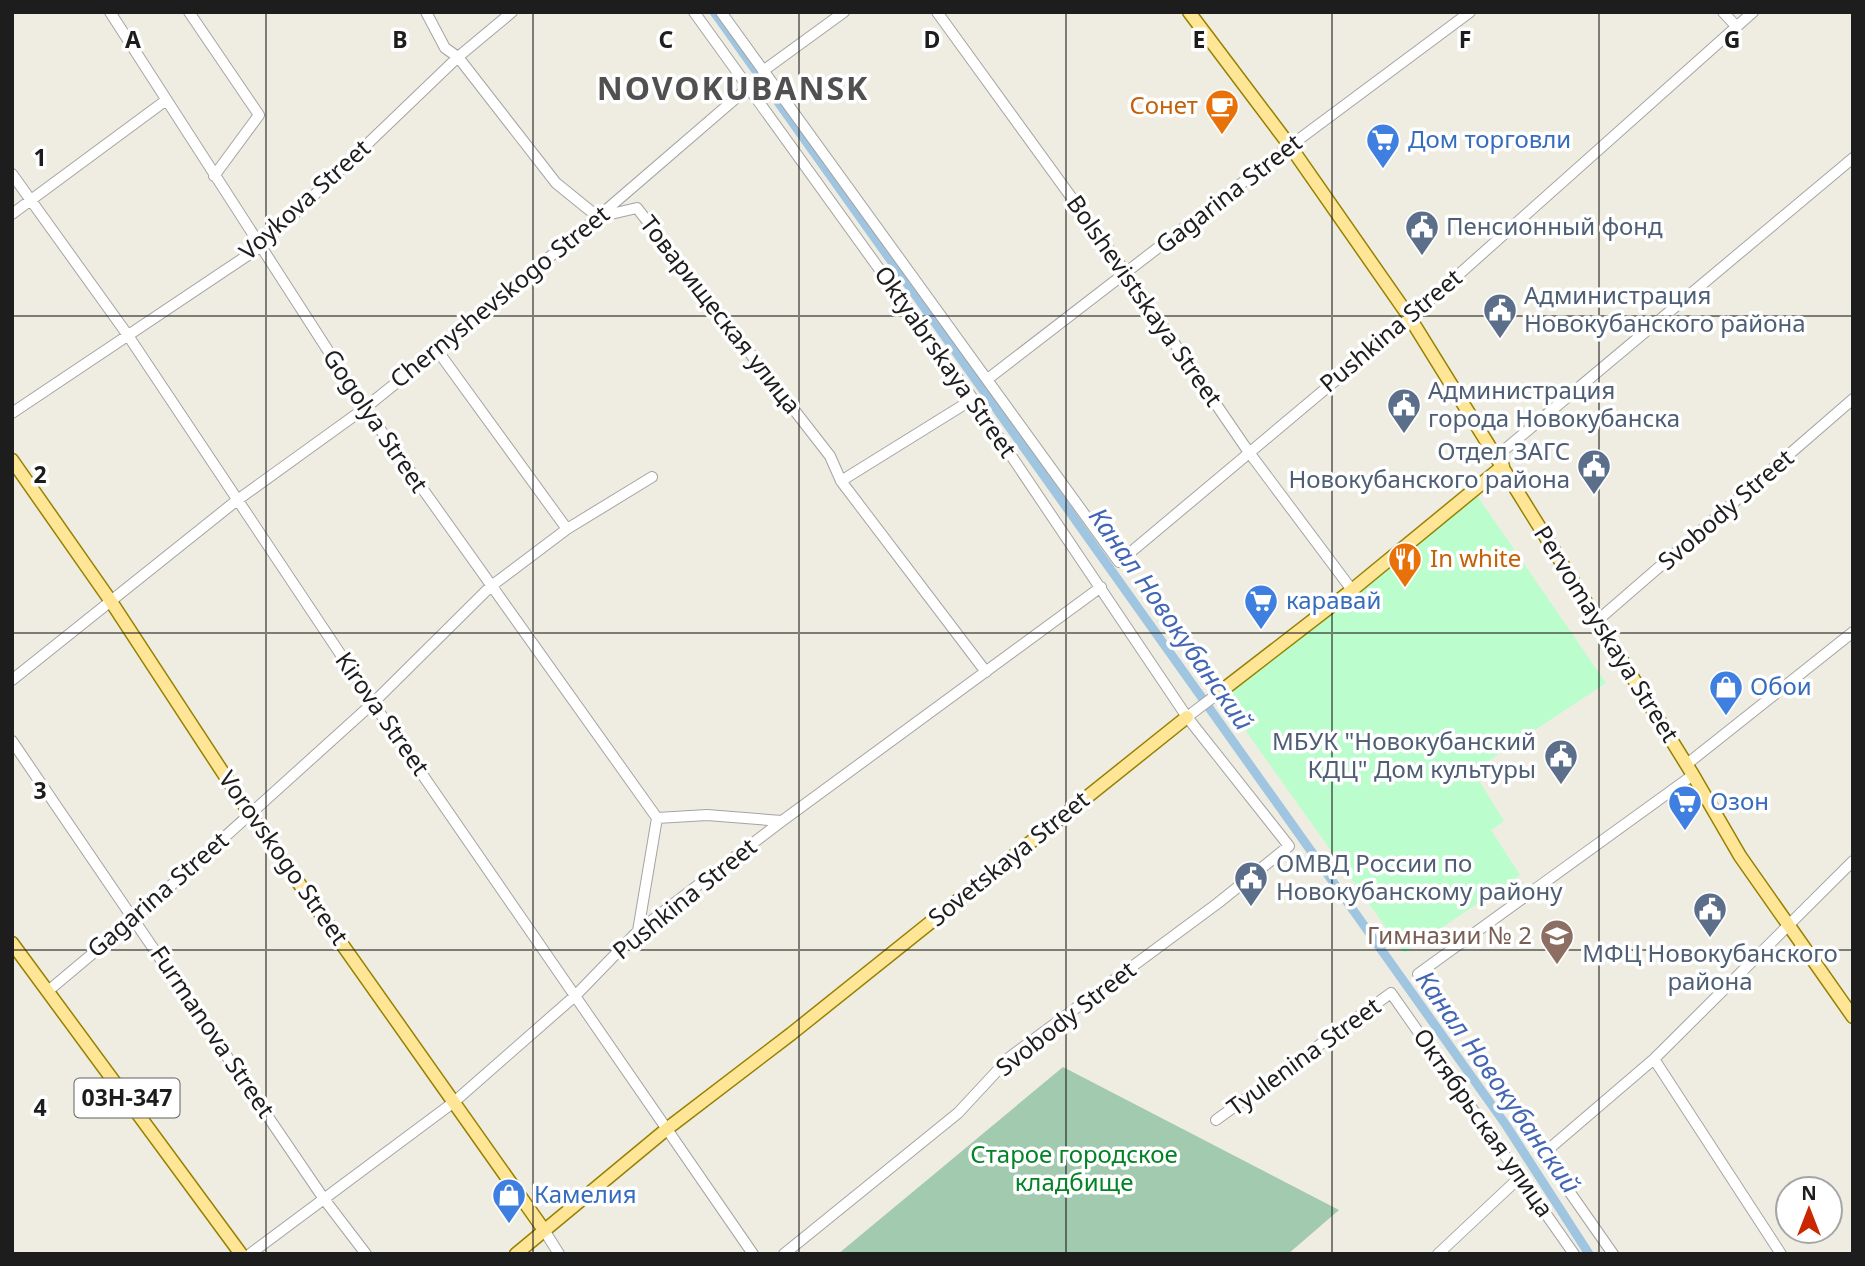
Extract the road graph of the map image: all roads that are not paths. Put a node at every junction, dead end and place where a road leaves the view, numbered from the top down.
1 (110, 12) edge
2 (189, 12) edge
3 (426, 12) edge
4 (512, 12) edge
5 (695, 12) edge
6 (721, 12) edge
7 (844, 12) edge
8 (937, 12) edge
9 (1189, 12) edge
10 (1470, 12) edge
11 (1723, 12) edge
12 (1754, 12) edge
13 (1736, 26) junction
14 (458, 57) junction
15 (763, 71) junction
16 (749, 87) junction
17 (165, 100) junction
18 (1290, 146) junction
19 (1853, 158) edge
20 (12, 174) edge
21 (214, 176) junction
22 (30, 202) junction
23 (12, 214) edge
24 (598, 218) junction
25 (260, 247) junction
26 (1127, 274) junction
27 (1410, 318) junction
28 (127, 334) junction
29 (437, 350) junction
30 (989, 378) junction
31 (973, 399) junction
32 (1853, 399) edge
33 (365, 408) junction
34 (12, 413) edge
35 (1248, 451) junction
36 (12, 460) edge
37 (1500, 461) junction
38 (652, 477) dead end
39 (841, 481) junction
40 (236, 501) junction
41 (567, 529) junction
42 (490, 587) junction
43 (1101, 587) junction
44 (1352, 590) junction
45 (110, 600) junction
46 (1598, 620) junction
47 (1853, 632) edge
48 (986, 672) junction
49 (12, 680) edge
50 (1220, 692) joint
51 (373, 703) junction
52 (1187, 717) junction
53 (12, 741) edge
54 (1690, 769) junction
55 (250, 814) junction
56 (657, 818) junction
57 (782, 821) junction
58 (1853, 861) edge
59 (135, 918) junction
60 (1789, 925) junction
61 (638, 931) junction
62 (12, 943) edge
63 (1418, 974) dead end
64 (48, 991) junction
65 (1391, 993) joint
66 (576, 995) junction
67 (1853, 1017) edge
68 (1654, 1059) junction
69 (454, 1102) junction
70 (1216, 1120) dead end
71 (668, 1128) junction
72 (1520, 1177) junction
73 (324, 1199) junction
74 (544, 1230) junction
75 (241, 1254) edge
76 (250, 1254) edge
77 (366, 1254) edge
78 (516, 1254) edge
79 (559, 1254) edge
80 (753, 1254) edge
81 (784, 1254) edge
82 (1438, 1254) edge
83 (1574, 1254) edge
84 (1613, 1254) edge
85 (1782, 1254) edge

1 - 17 street, Gogolya Street
2 - 21 street
3 - 14 street
4 - 14 street, Voykova Street
5 - 16 street, Oktyabrskaya Street
6 - 15 street
7 - 15 street
8 - 26 street, Bolshevistskaya Street
9 - 18 main road, Pervomayskaya Street
10 - 18 street, Gagarina Street
11 - 13 street
12 - 13 street, Pushkina Street
13 - 27 street, Pushkina Street
14 - 24 street
14 - 25 street, Voykova Street
15 - 30 street
16 - 24 street, Chernyshevskogo Street
16 - 31 street, Oktyabrskaya Street
17 - 21 street, Gogolya Street
17 - 22 street
18 - 26 street, Gagarina Street
18 - 27 main road, Pervomayskaya Street
19 - 37 street, Sovetskaya Street
20 - 22 street, Kirova Street
21 - 25 street, Gogolya Street
22 - 23 street
22 - 28 street, Kirova Street
24 - 29 street, Chernyshevskogo Street
24 - 39 street, Товарищеская улица
25 - 28 street, Voykova Street
25 - 33 street, Gogolya Street
26 - 30 street, Gagarina Street
26 - 35 street, Bolshevistskaya Street
27 - 35 street, Pushkina Street
27 - 37 main road, Pervomayskaya Street
28 - 34 street, Voykova Street
28 - 40 street, Kirova Street
29 - 33 street, Chernyshevskogo Street
29 - 41 street
30 - 35 street, Pushkina Street
31 - 39 street
31 - 43 street, Oktyabrskaya Street
32 - 46 street, Svobody Street
33 - 40 street, Chernyshevskogo Street
33 - 42 street, Gogolya Street
35 - 44 street, Bolshevistskaya Street
36 - 45 main road, Vorovskogo Street
37 - 44 main road, Sovetskaya Street
37 - 46 main road, Pervomayskaya Street
38 - 41 street, Gagarina Street
39 - 48 street, Товарищеская улица
40 - 45 street, Chernyshevskogo Street
40 - 51 street, Kirova Street
41 - 42 street, Gagarina Street
42 - 51 street, Gagarina Street
42 - 56 street, Gogolya Street
43 - 48 street, Pushkina Street
43 - 52 street, Oktyabrskaya Street
44 - 50 main road, Sovetskaya Street
45 - 49 street, Chernyshevskogo Street
45 - 55 main road, Vorovskogo Street
46 - 54 main road, Pervomayskaya Street
47 - 54 street
48 - 57 street, Pushkina Street
50 - 52 street, Sovetskaya Street
51 - 55 street, Gagarina Street
51 - 66 street, Kirova Street
52 - 71 main road, Sovetskaya Street
52 - 81 street, Svobody Street
53 - 59 street, Furmanova Street
54 - 60 main road, Pervomayskaya Street
54 - 63 street
55 - 59 street, Gagarina Street
55 - 69 main road, Vorovskogo Street
56 - 57 street
56 - 61 street
57 - 61 street, Pushkina Street
58 - 60 street
59 - 64 street, Gagarina Street
59 - 73 street, Furmanova Street
60 - 67 main road, Pervomayskaya Street
60 - 68 street
61 - 66 street, Pushkina Street
62 - 64 main road, 03Н-347
64 - 75 main road, 03Н-347
65 - 70 street, Tyulenina Street
65 - 72 street, Октябрьская улица
66 - 69 street, Pushkina Street
66 - 71 street, Kirova Street
68 - 84 street
68 - 85 street
69 - 73 street, Pushkina Street
69 - 74 main road, Vorovskogo Street
71 - 74 main road, Sovetskaya Street
71 - 80 street, Kirova Street
72 - 82 street
72 - 83 street, Октябрьская улица
73 - 76 street, Pushkina Street
73 - 77 street, Furmanova Street
74 - 78 main road, Sovetskaya Street
74 - 79 street, Vorovskogo Street

